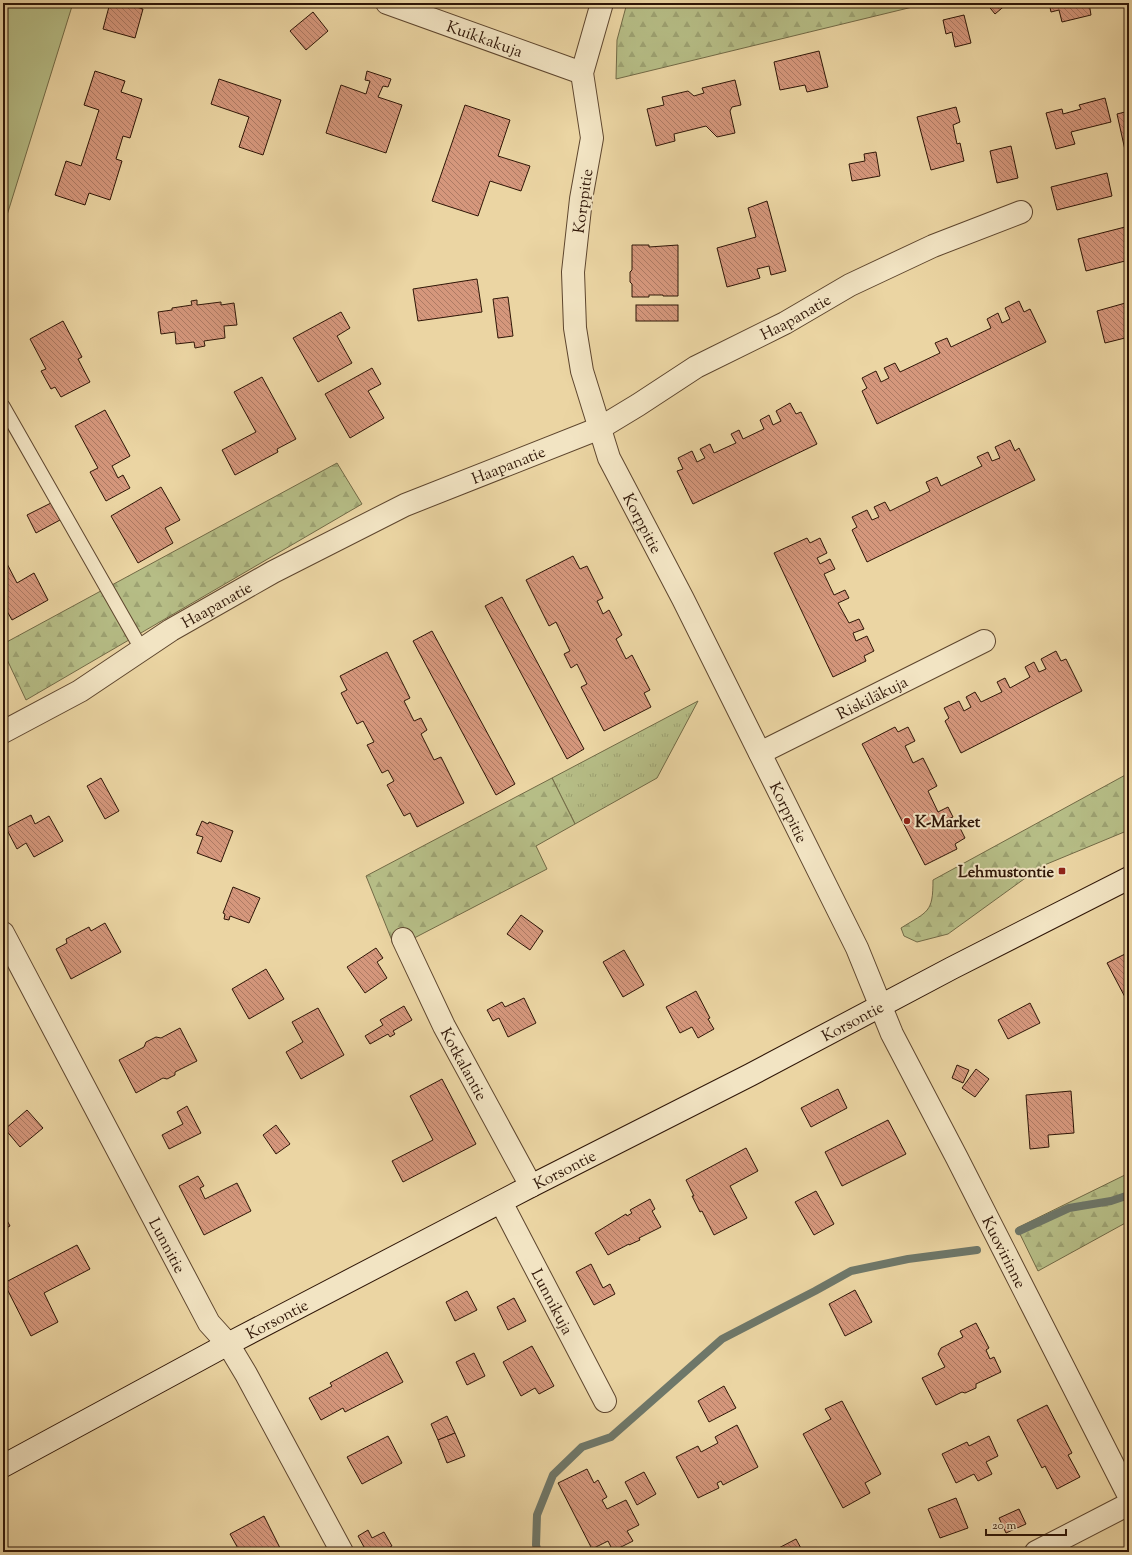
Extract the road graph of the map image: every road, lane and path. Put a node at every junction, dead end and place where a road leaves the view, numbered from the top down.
1 (387, 3) edge
2 (602, 3) edge
3 (582, 73) junction
4 (1021, 212) dead end
5 (3, 406) edge
6 (600, 428) junction
7 (984, 641) dead end
8 (142, 650) junction
9 (3, 732) edge
10 (760, 753) junction
11 (1129, 878) edge
12 (3, 933) edge
13 (403, 939) dead end
14 (882, 1006) junction
15 (531, 1186) junction
16 (501, 1202) junction
17 (228, 1344) junction
18 (605, 1401) dead end
19 (3, 1466) edge
20 (1129, 1496) edge
21 (1129, 1504) edge
22 (342, 1552) edge
23 (1036, 1552) edge

1 - 3 street, Kuikkakuja
2 - 3 street, Korppitie
3 - 6 street, Korppitie
4 - 6 street, Haapanatie
5 - 8 lane
6 - 8 street, Haapanatie
6 - 10 street, Korppitie
7 - 10 street, Riskiläkuja
8 - 9 street, Haapanatie
10 - 14 street, Korppitie
11 - 14 street, Korsontie
12 - 17 street, Lunnitie
13 - 15 street, Kotkalantie
14 - 15 street, Korsontie
14 - 20 street, Kuovirinne
15 - 16 street, Korsontie
16 - 17 street, Korsontie
16 - 18 street, Lunnikuja
17 - 19 street, Korsontie
17 - 22 street, Lunnitie
21 - 23 street

